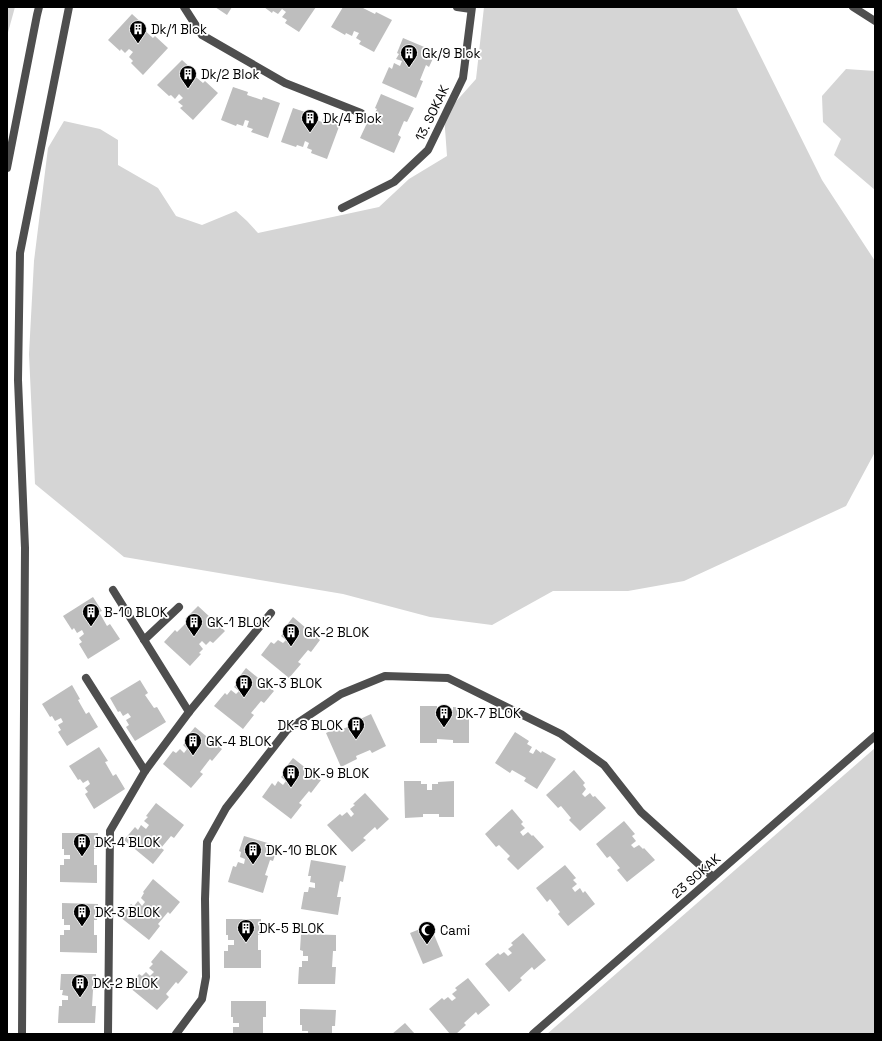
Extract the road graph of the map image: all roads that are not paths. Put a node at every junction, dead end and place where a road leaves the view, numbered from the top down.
1 (39, 7) edge
2 (69, 7) edge
3 (184, 7) edge
4 (457, 7) edge
5 (853, 7) edge
6 (472, 8) edge
7 (875, 21) edge
8 (361, 113) dead end
9 (7, 168) edge
10 (342, 208) dead end
11 (113, 590) dead end
12 (179, 607) dead end
13 (272, 613) dead end
14 (144, 640) junction
15 (86, 678) dead end
16 (189, 712) junction
17 (875, 736) edge
18 (144, 770) junction
19 (713, 878) junction
20 (22, 1034) edge
21 (108, 1034) edge
22 (176, 1034) edge
23 (533, 1034) edge

1 - 9 street
2 - 20 street
3 - 8 street
4 - 6 street
5 - 7 street
6 - 10 street, 13. SOKAK
11 - 14 street
12 - 14 street
13 - 16 street
14 - 16 street
15 - 18 street
16 - 18 street
17 - 19 street, 23 SOKAK
18 - 21 street
19 - 22 street
19 - 23 street, 23 SOKAK

